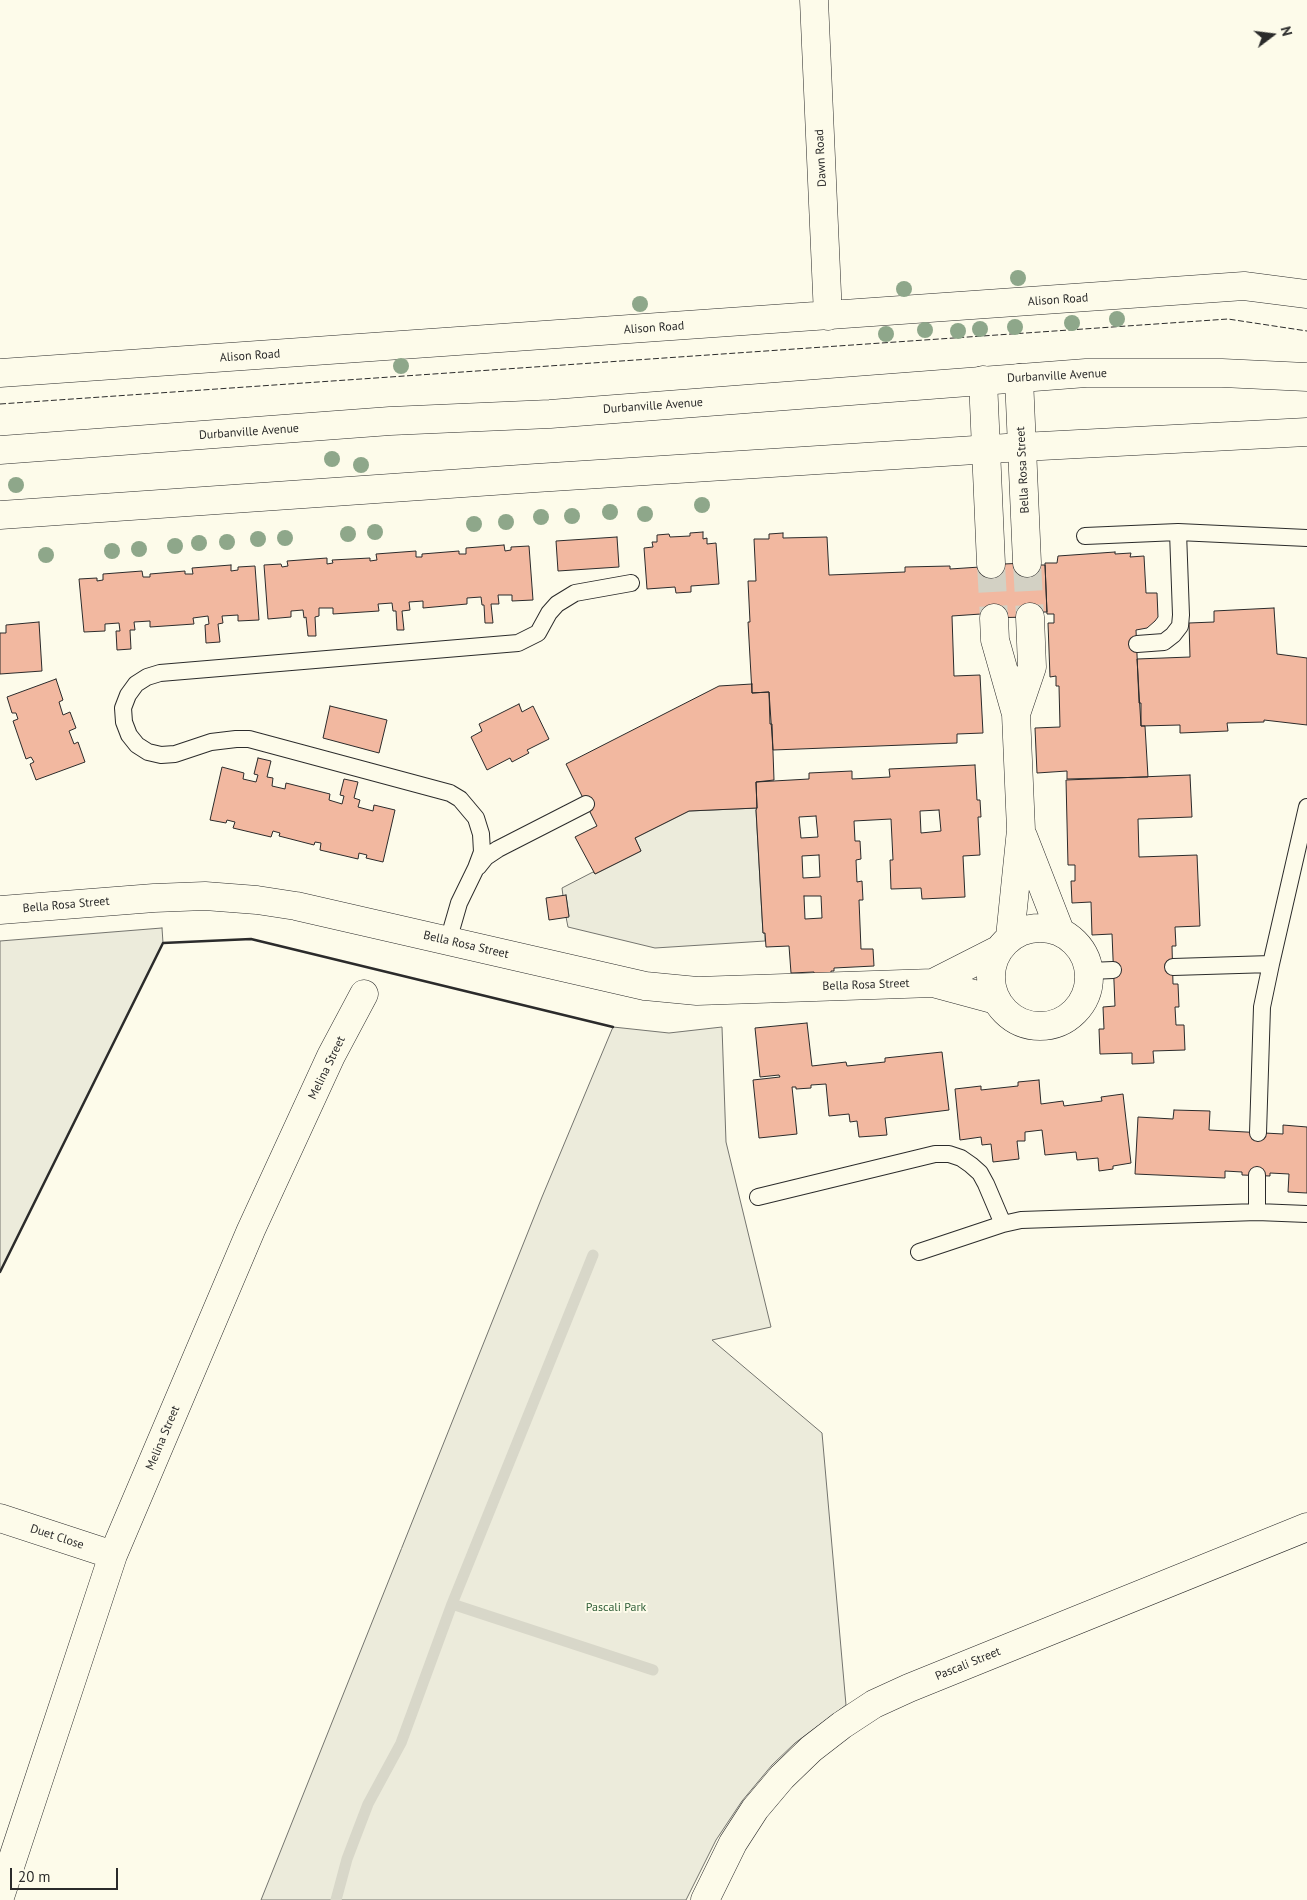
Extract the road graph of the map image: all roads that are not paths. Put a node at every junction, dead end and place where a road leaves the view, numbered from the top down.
1 (814, 0) edge
2 (1307, 294) edge
3 (828, 316) junction
4 (0, 373) edge
5 (1307, 377) edge
6 (1019, 378) junction
7 (983, 380) junction
8 (1307, 432) edge
9 (1022, 446) junction
10 (986, 449) junction
11 (0, 450) edge
12 (0, 515) edge
13 (1178, 532) junction
14 (1085, 536) dead end
15 (1307, 538) edge
16 (1027, 563) tunnel mouth
17 (991, 564) tunnel mouth
18 (631, 583) dead end
19 (1030, 617) tunnel mouth
20 (994, 618) tunnel mouth
21 (1137, 644) dead end
22 (1016, 714) junction
23 (586, 804) dead end
24 (1307, 807) edge
25 (1020, 830) junction
26 (476, 868) junction
27 (0, 910) edge
28 (1060, 931) junction
29 (448, 941) junction
30 (1004, 944) junction
31 (1272, 964) junction
32 (1173, 967) dead end
33 (932, 983) junction
34 (364, 994) dead end
35 (996, 1000) junction
36 (1258, 1133) dead end
37 (1257, 1175) dead end
38 (758, 1197) dead end
39 (1257, 1212) junction
40 (1307, 1214) edge
41 (1003, 1224) junction
42 (919, 1252) dead end
43 (0, 1518) edge
44 (1307, 1527) edge
45 (113, 1555) junction
46 (0, 1897) edge
47 (704, 1900) edge

1 - 3 street, Dawn Road
2 - 3 street, Alison Road
3 - 4 street, Alison Road
5 - 6 street, Durbanville Avenue
6 - 7 street, Durbanville Avenue
6 - 9 street, Bella Rosa Street
7 - 10 street
7 - 11 street, Durbanville Avenue
8 - 9 street
9 - 10 street
9 - 16 street, Bella Rosa Street
10 - 12 street
10 - 17 street
13 - 14 lane
13 - 15 lane
13 - 21 lane
18 - 26 lane
19 - 22 street
20 - 22 street
22 - 25 street
23 - 26 lane
24 - 31 lane
25 - 28 street
25 - 30 street
26 - 29 lane
27 - 29 street, Bella Rosa Street
28 - 30 street
28 - 35 street
29 - 33 street, Bella Rosa Street
30 - 33 street, Bella Rosa Street
30 - 35 street
31 - 32 lane
31 - 36 lane
33 - 35 street, Bella Rosa Street
34 - 45 street, Melina Street
37 - 39 lane
38 - 41 lane
39 - 40 lane
39 - 41 lane
41 - 42 lane
43 - 45 street, Duet Close
44 - 47 street, Pascali Street
45 - 46 street, Melina Street

